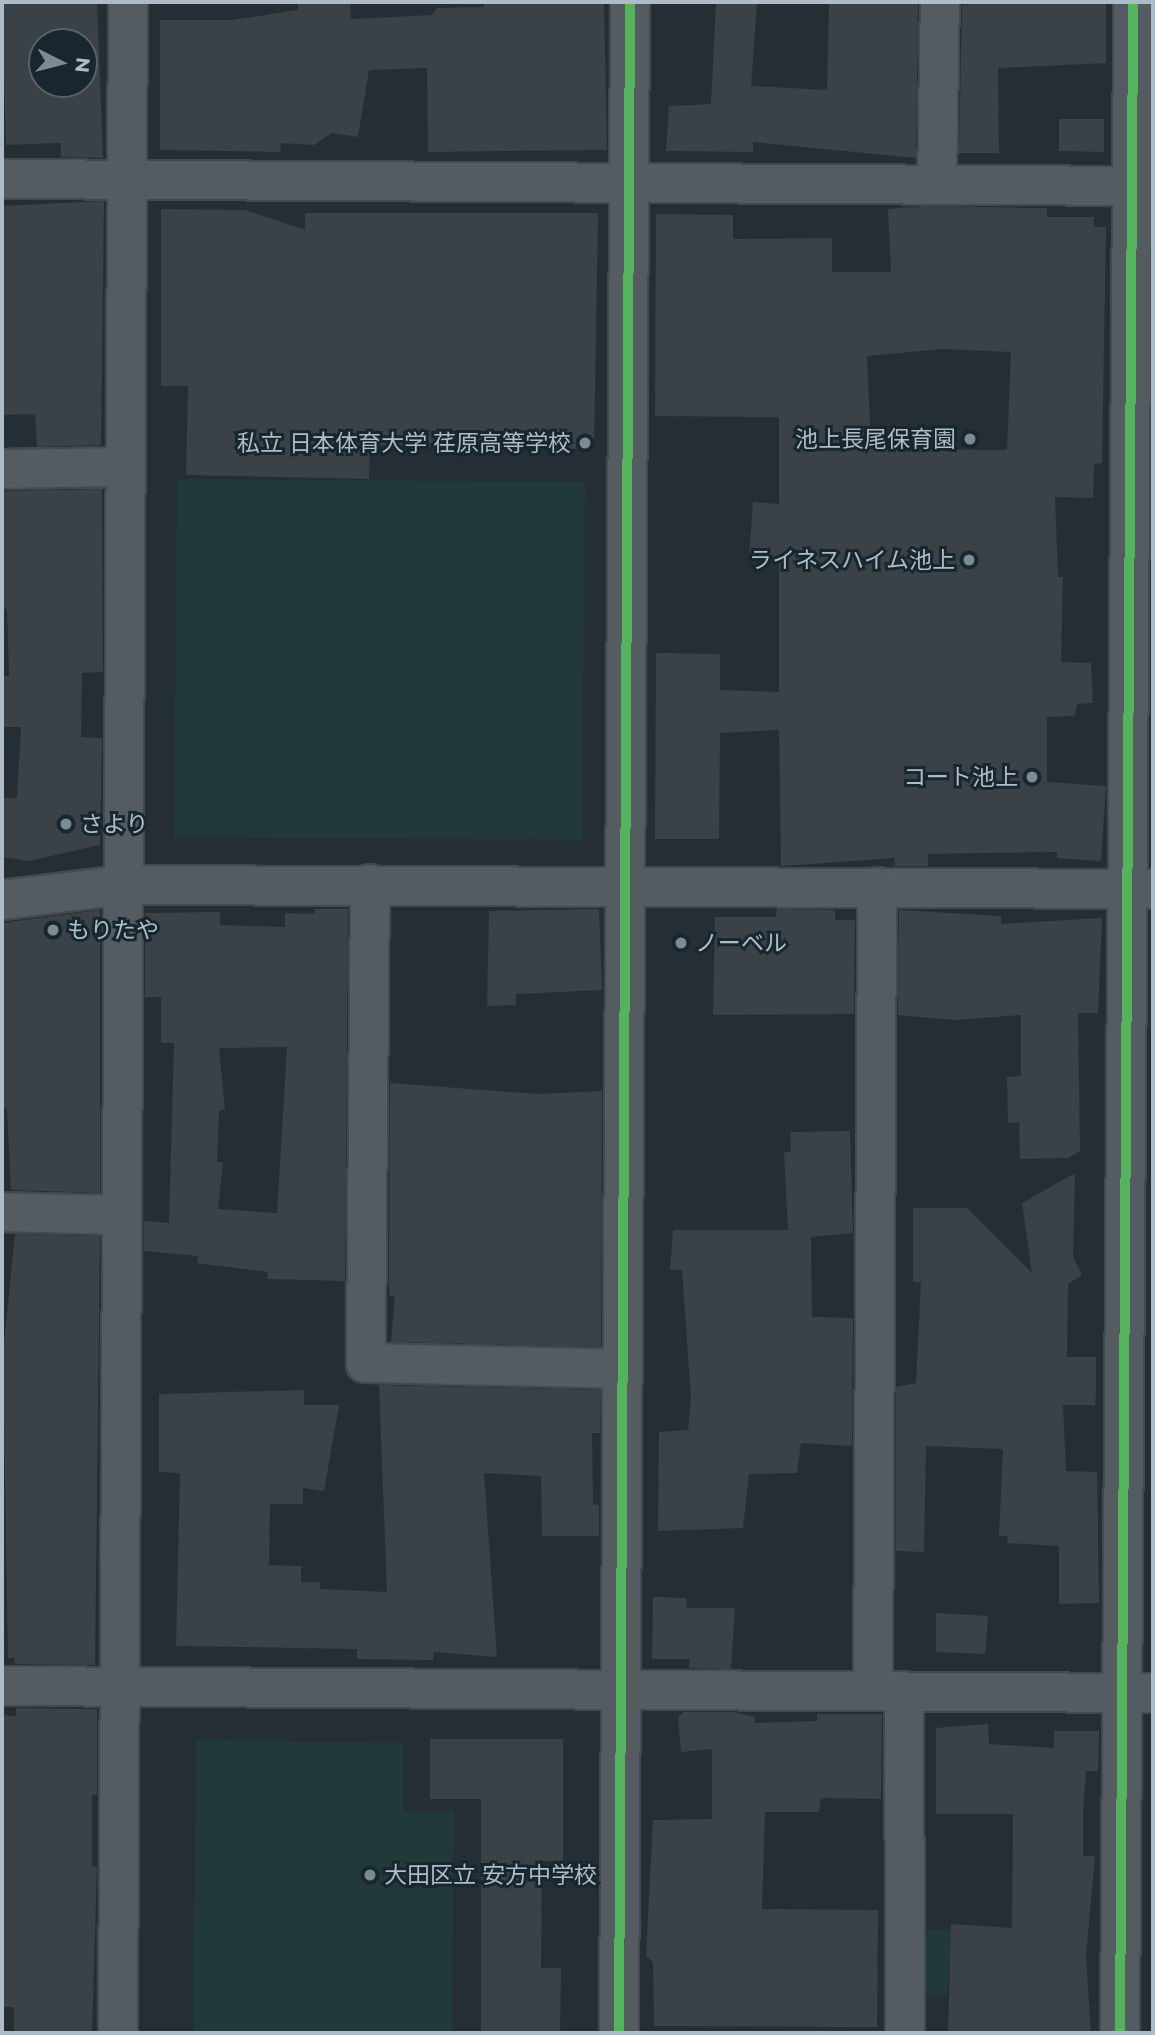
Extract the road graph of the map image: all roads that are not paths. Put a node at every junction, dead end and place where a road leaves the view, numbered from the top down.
1 (128, 2) edge
2 (630, 2) edge
3 (940, 2) edge
4 (1133, 2) edge
5 (2, 179) edge
6 (125, 181) junction
7 (628, 183) junction
8 (937, 185) junction
9 (1142, 186) edge
10 (1143, 376) edge
11 (124, 467) junction
12 (2, 469) edge
13 (1143, 640) edge
14 (370, 884) junction
15 (123, 885) junction
16 (625, 886) junction
17 (877, 887) junction
18 (1140, 889) edge
19 (2, 900) edge
20 (2, 1212) edge
21 (122, 1214) junction
22 (622, 1369) junction
23 (2, 1686) edge
24 (119, 1688) junction
25 (619, 1690) junction
26 (888, 1691) junction
27 (1137, 1693) edge
28 (118, 2033) edge
29 (619, 2033) edge
30 (905, 2033) edge
31 (1120, 2033) edge

1 - 6 street
2 - 7 street
3 - 8 street
4 - 9 street
5 - 6 street
6 - 7 street
6 - 11 street
7 - 8 street
7 - 16 street
8 - 9 street
9 - 10 street
10 - 13 street
11 - 12 street
11 - 15 street
13 - 18 street
14 - 15 street
14 - 16 street
14 - 22 street
15 - 19 street
15 - 21 street
16 - 17 street
16 - 22 street
17 - 18 street
17 - 26 street
18 - 27 street
20 - 21 street
21 - 24 street
22 - 25 street
23 - 24 street
24 - 25 street
24 - 28 street
25 - 26 street
25 - 29 street
26 - 27 street
26 - 30 street
27 - 31 street

